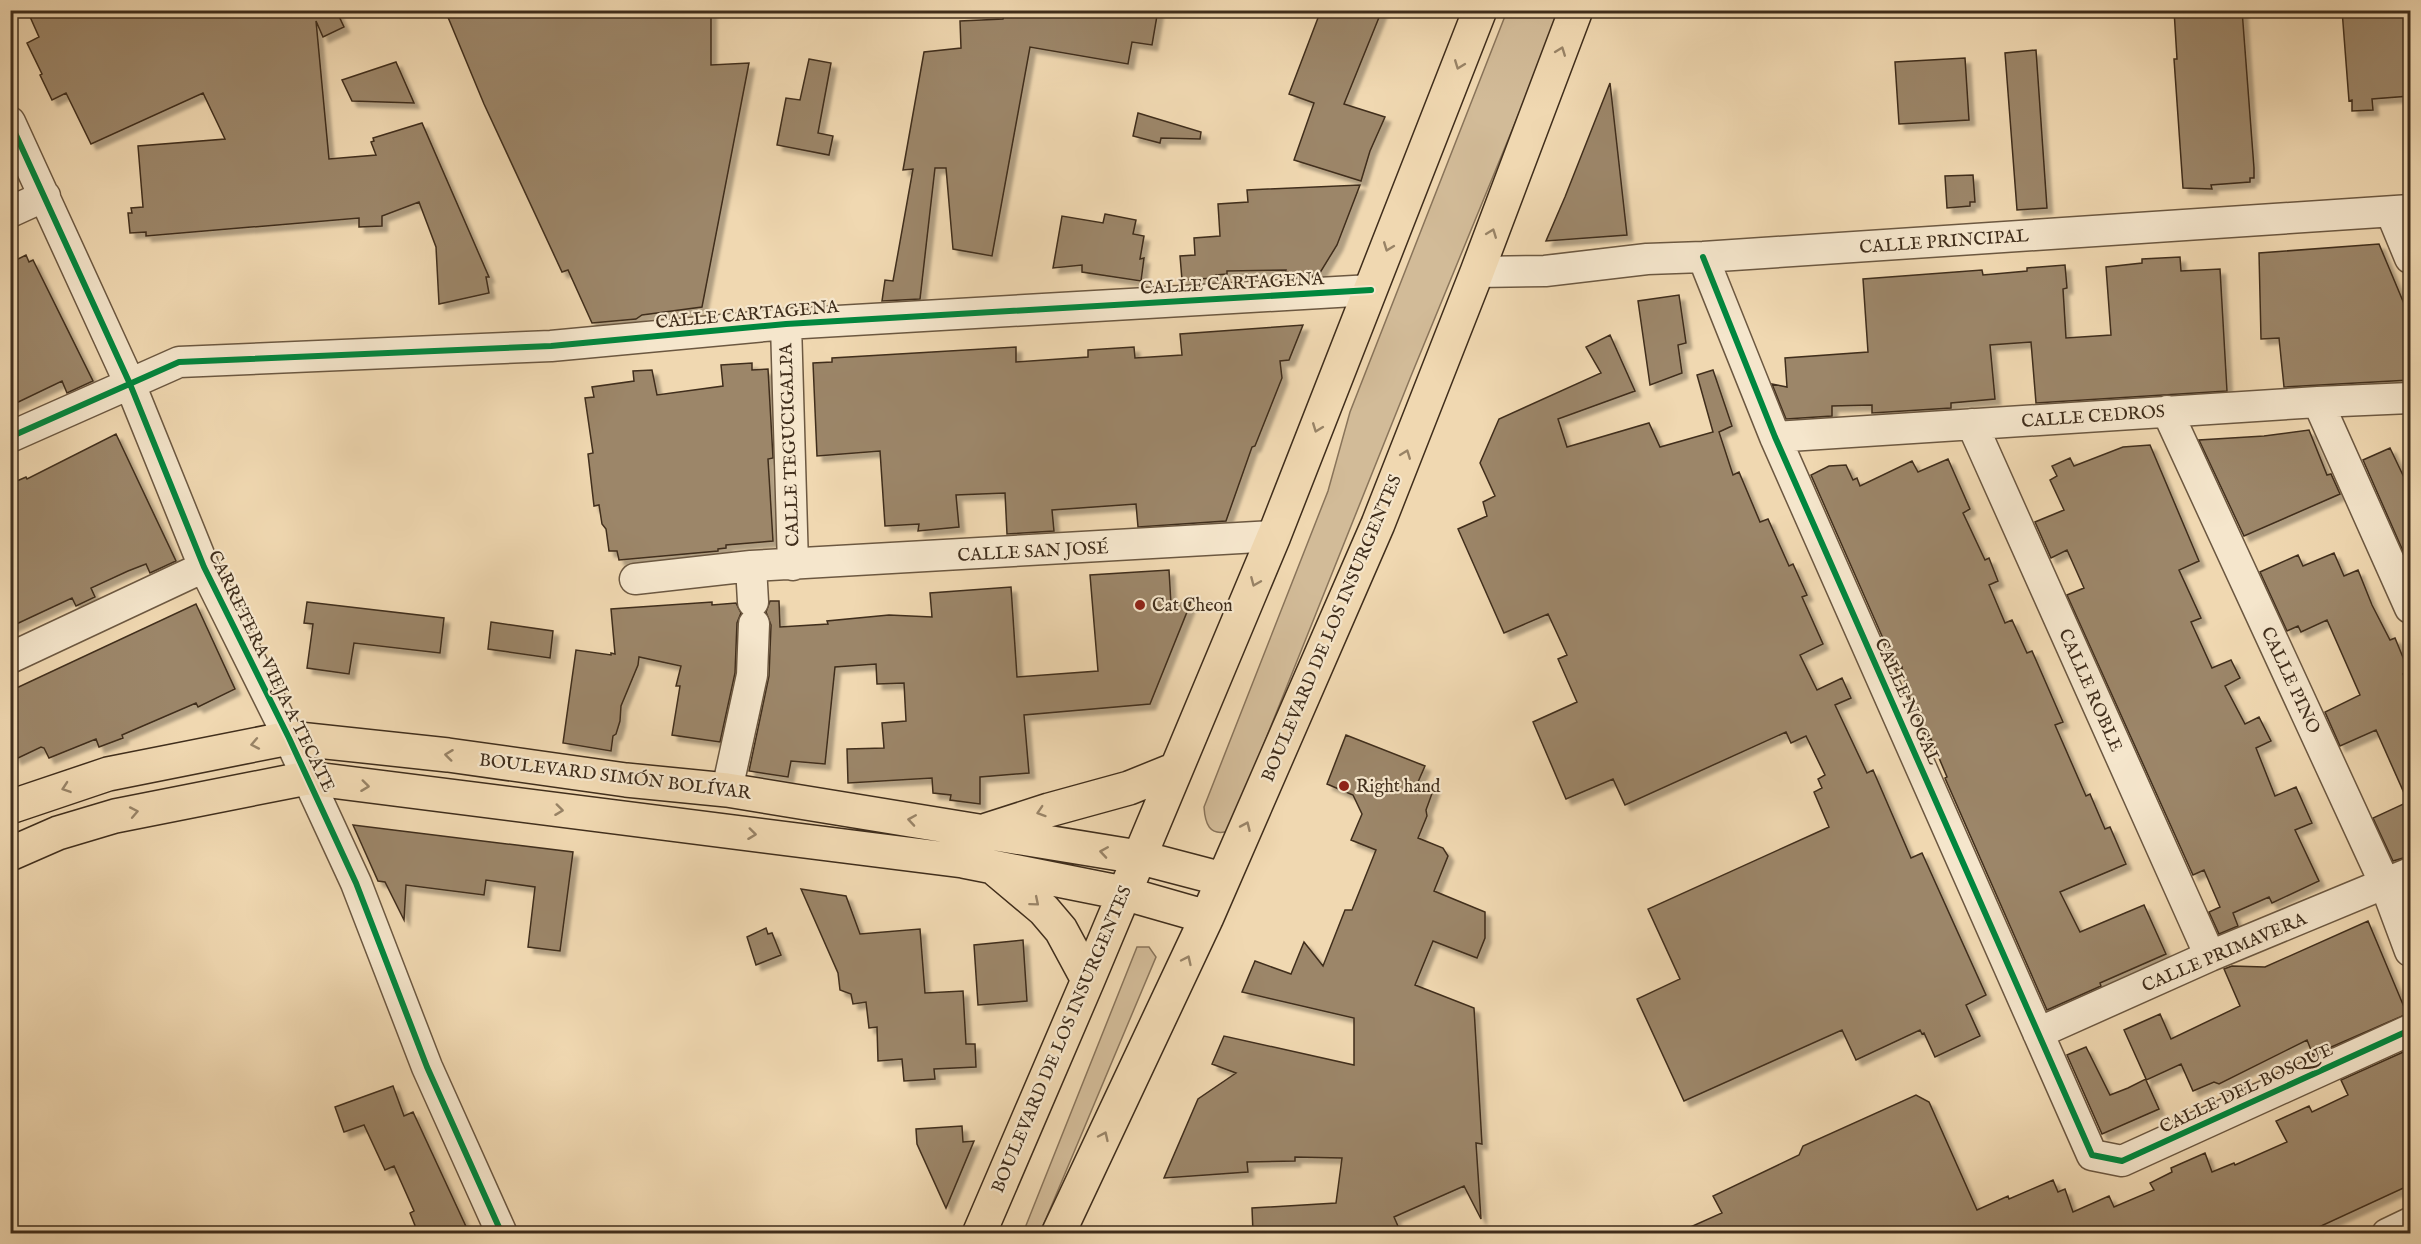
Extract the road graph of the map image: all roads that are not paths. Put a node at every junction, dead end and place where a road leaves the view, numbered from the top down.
1 (1480, 10) edge
2 (1576, 10) edge
3 (10, 122) edge
4 (45, 196) junction
5 (2401, 211) edge
6 (10, 212) edge
7 (1703, 257) junction
8 (2410, 258) edge
9 (1477, 272) junction
10 (1371, 290) junction
11 (786, 324) junction
12 (130, 384) junction
13 (2410, 398) edge
14 (2318, 402) junction
15 (2167, 411) junction
16 (1972, 424) junction
17 (10, 437) edge
18 (1775, 437) junction
19 (1274, 536) junction
20 (793, 565) junction
21 (752, 566) junction
22 (204, 567) junction
23 (635, 579) dead end
24 (2410, 608) edge
25 (10, 658) edge
26 (289, 738) junction
27 (1176, 769) junction
28 (307, 778) junction
29 (727, 790) junction
30 (10, 807) edge
31 (982, 831) junction
32 (10, 854) edge
33 (1138, 857) junction
34 (990, 865) junction
35 (1222, 879) junction
36 (2398, 879) edge
37 (1123, 893) junction
38 (1207, 917) junction
39 (2410, 951) edge
40 (2210, 956) junction
41 (1088, 980) junction
42 (2410, 1030) edge
43 (2038, 1032) junction
44 (2092, 1155) joint
45 (2410, 1223) edge
46 (502, 1233) edge
47 (979, 1233) edge
48 (1058, 1233) edge
49 (2387, 1233) edge

1 -> 10 main road, BOULEVARD DE LOS INSURGENTES
9 -> 2 main road, BOULEVARD DE LOS INSURGENTES
3 - 4 street, CARRETERA VIEJA A TECATE
4 - 6 street
4 - 12 street, CARRETERA VIEJA A TECATE
5 - 7 street, CALLE PRINCIPAL
5 - 8 street
7 - 9 street, CALLE PRINCIPAL
7 - 18 street, CALLE NOGAL
35 -> 9 main road, BOULEVARD DE LOS INSURGENTES
10 - 11 street, CALLE CARTAGENA
10 -> 19 main road, BOULEVARD DE LOS INSURGENTES
11 - 12 street, CALLE CARTAGENA
11 - 20 street, CALLE TEGUCIGALPA
12 - 17 street, CALLE CARTAGENA
12 - 22 street, CARRETERA VIEJA A TECATE
13 - 14 street, CALLE CEDROS
14 - 15 street, CALLE CEDROS
14 - 24 street
15 - 16 street, CALLE CEDROS
15 - 36 street, CALLE PINO
16 - 18 street, CALLE CEDROS
16 - 40 street, CALLE ROBLE
18 - 43 street, CALLE NOGAL
19 - 20 street, CALLE SAN JOSÉ
19 -> 27 main road, BOULEVARD DE LOS INSURGENTES
20 - 21 street, CALLE SAN JOSÉ
21 - 23 street, CALLE SAN JOSÉ
21 - 29 street
22 - 25 street
22 - 26 street, CARRETERA VIEJA A TECATE
26 - 28 street, CARRETERA VIEJA A TECATE
29 -> 26 main road, BOULEVARD SIMÓN BOLÍVAR
26 -> 30 main road, BOULEVARD SIMÓN BOLÍVAR
27 -> 31 main road
27 - 33 main road, BOULEVARD DE LOS INSURGENTES
32 -> 28 main road
28 -> 34 main road
28 - 46 street, CARRETERA VIEJA A TECATE
31 -> 29 main road, BOULEVARD SIMÓN BOLÍVAR
33 -> 31 main road, BOULEVARD SIMÓN BOLÍVAR
33 - 35 main road, BOULEVARD SIMÓN BOLÍVAR
33 - 37 main road, BOULEVARD DE LOS INSURGENTES
34 - 37 main road
34 -> 41 main road
35 - 38 main road, BOULEVARD DE LOS INSURGENTES
36 - 39 street, CALLE PINO
36 - 40 street, CALLE PRIMAVERA
37 - 38 main road
37 - 41 main road, BOULEVARD DE LOS INSURGENTES
48 -> 38 main road, BOULEVARD DE LOS INSURGENTES
40 - 43 street, CALLE PRIMAVERA
41 - 47 main road, BOULEVARD DE LOS INSURGENTES
42 - 44 street, CALLE DEL BOSQUE
43 - 44 street, CALLE NOGAL
45 - 49 street

